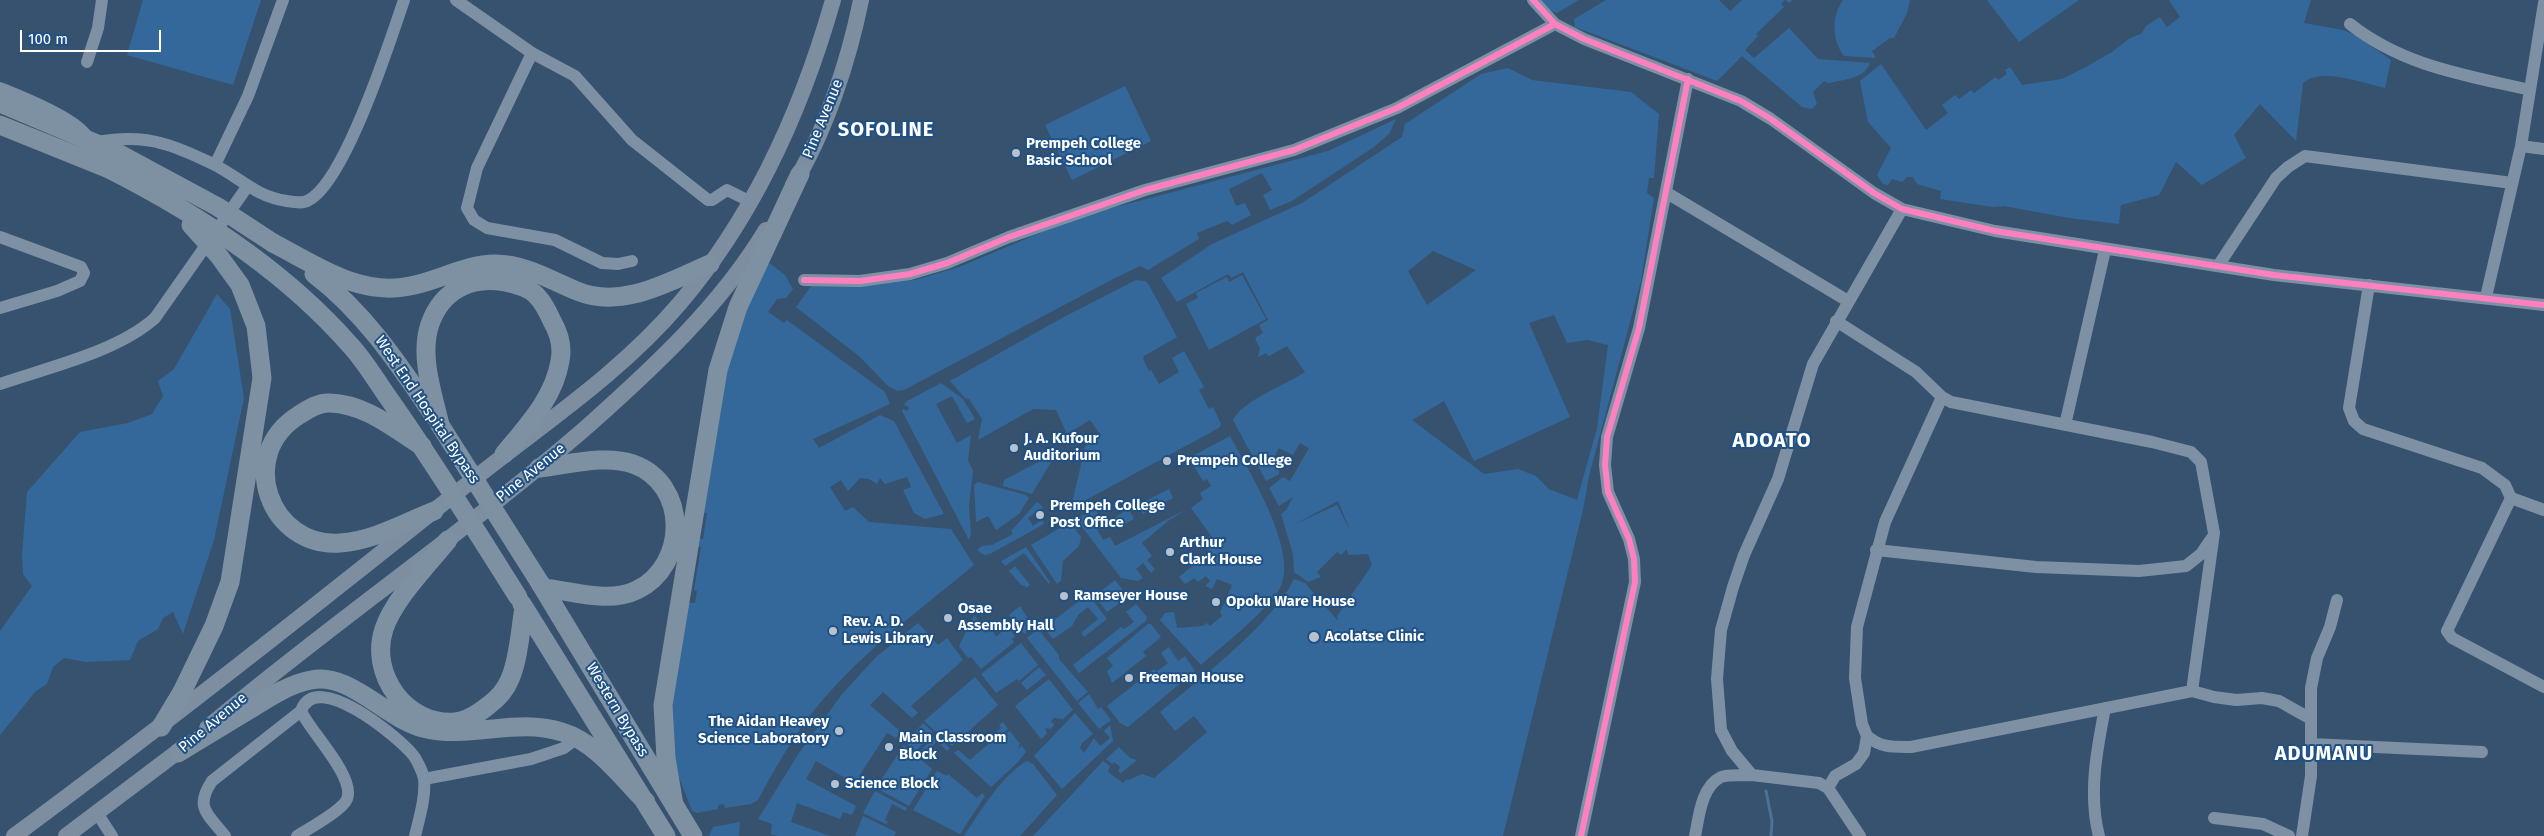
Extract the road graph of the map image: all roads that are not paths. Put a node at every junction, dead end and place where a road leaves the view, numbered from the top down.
1 (102, 0) edge
2 (283, 0) edge
3 (404, 0) edge
4 (456, 0) edge
5 (833, 0) edge
6 (861, 0) edge
7 (1533, 0) edge
8 (2544, 2) edge
9 (1555, 24) junction
10 (2350, 24) dead end
11 (2541, 49) edge
12 (532, 53) junction
13 (87, 62) dead end
14 (1688, 79) junction
15 (0, 88) edge
16 (2530, 90) junction
17 (0, 103) edge
18 (0, 125) edge
19 (93, 141) junction
20 (2522, 146) junction
21 (2544, 149) edge
22 (113, 161) junction
23 (215, 165) junction
24 (800, 174) junction
25 (2512, 184) junction
26 (247, 188) junction
27 (1667, 193) junction
28 (749, 202) junction
29 (171, 204) junction
30 (1902, 209) junction
31 (0, 237) edge
32 (273, 243) junction
33 (2105, 250) junction
34 (632, 261) dead end
35 (710, 264) junction
36 (2218, 266) junction
37 (804, 280) dead end
38 (2369, 285) junction
39 (2486, 297) junction
40 (1848, 301) junction
41 (2544, 305) edge
42 (0, 308) edge
43 (1836, 321) junction
44 (0, 384) edge
45 (1942, 397) junction
46 (440, 425) junction
47 (2065, 425) junction
48 (422, 446) junction
49 (504, 454) junction
50 (539, 468) junction
51 (2511, 498) junction
52 (2544, 510) edge
53 (434, 511) junction
54 (2214, 533) junction
55 (448, 540) junction
56 (1876, 550) junction
57 (542, 585) junction
58 (2338, 600) dead end
59 (521, 603) junction
60 (2544, 687) edge
61 (2192, 691) junction
62 (2106, 708) junction
63 (301, 711) junction
64 (2311, 719) junction
65 (161, 727) junction
66 (1866, 736) junction
67 (576, 739) junction
68 (2311, 744) junction
69 (2482, 752) dead end
70 (178, 753) junction
71 (1752, 775) junction
72 (424, 779) junction
73 (1828, 788) junction
74 (646, 802) junction
75 (674, 805) junction
76 (97, 813) junction
77 (2214, 818) dead end
78 (14, 836) edge
79 (66, 836) edge
80 (112, 836) edge
81 (225, 836) edge
82 (297, 836) edge
83 (415, 836) edge
84 (666, 836) edge
85 (694, 836) edge
86 (1581, 836) edge
87 (1695, 836) edge
88 (1860, 836) edge
89 (2099, 836) edge
90 (2288, 836) edge
91 (2302, 836) edge

1 - 13 street
2 - 23 street
3 - 26 street
4 - 12 street
5 - 28 main road
6 - 24 main road, Pine Avenue
7 - 9 street
8 - 11 street
9 - 14 street
9 - 37 street
10 - 16 street
11 - 16 street
12 - 28 street
12 - 34 street
14 - 27 street
14 - 30 street
15 - 19 street
16 - 20 street
17 - 19 highway, West End Hospital Bypass
18 - 22 highway, West End Hospital Bypass
19 - 22 highway, West End Hospital Bypass
19 - 23 street
20 - 21 street
20 - 25 street
22 - 29 highway, West End Hospital Bypass, bridge
22 - 32 highway, West End Hospital Bypass, bridge
23 - 26 street
24 - 50 main road, Pine Avenue
24 - 75 highway
25 - 36 street
25 - 39 street
26 - 44 street
27 - 40 street
27 - 86 street
28 - 35 main road
29 - 48 highway, West End Hospital Bypass, bridge
29 - 65 highway, bridge
30 - 33 street
30 - 40 street
31 - 42 street
32 - 35 highway
32 - 46 highway, West End Hospital Bypass
33 - 36 street
33 - 47 street
35 - 49 main road
36 - 38 street
38 - 39 street
38 - 51 street
39 - 41 street
40 - 43 street
43 - 45 street
43 - 71 street
45 - 47 street
45 - 56 street
46 - 49 highway
46 - 57 highway, West End Hospital Bypass, bridge
47 - 54 street
48 - 53 highway
48 - 59 highway, West End Hospital Bypass, bridge
49 - 53 main road
50 - 55 main road, Pine Avenue
50 - 57 highway
51 - 52 street
51 - 60 street
53 - 65 main road
54 - 56 street
54 - 61 street
55 - 59 highway
55 - 70 main road, Pine Avenue
56 - 66 street
57 - 75 highway, Western Bypass
58 - 64 street
59 - 74 highway, Western Bypass
61 - 62 street
61 - 64 street
62 - 66 street
62 - 89 street
63 - 72 street
63 - 81 street
63 - 82 street
64 - 68 street
65 - 78 main road
66 - 73 street
67 - 70 highway
67 - 72 street
67 - 74 highway
68 - 69 street
68 - 91 street
70 - 76 main road, Pine Avenue
71 - 73 street
71 - 87 street
72 - 83 street
73 - 88 street
74 - 84 highway, Western Bypass
75 - 85 highway, Western Bypass
76 - 79 main road, Pine Avenue
76 - 80 street
77 - 90 street

